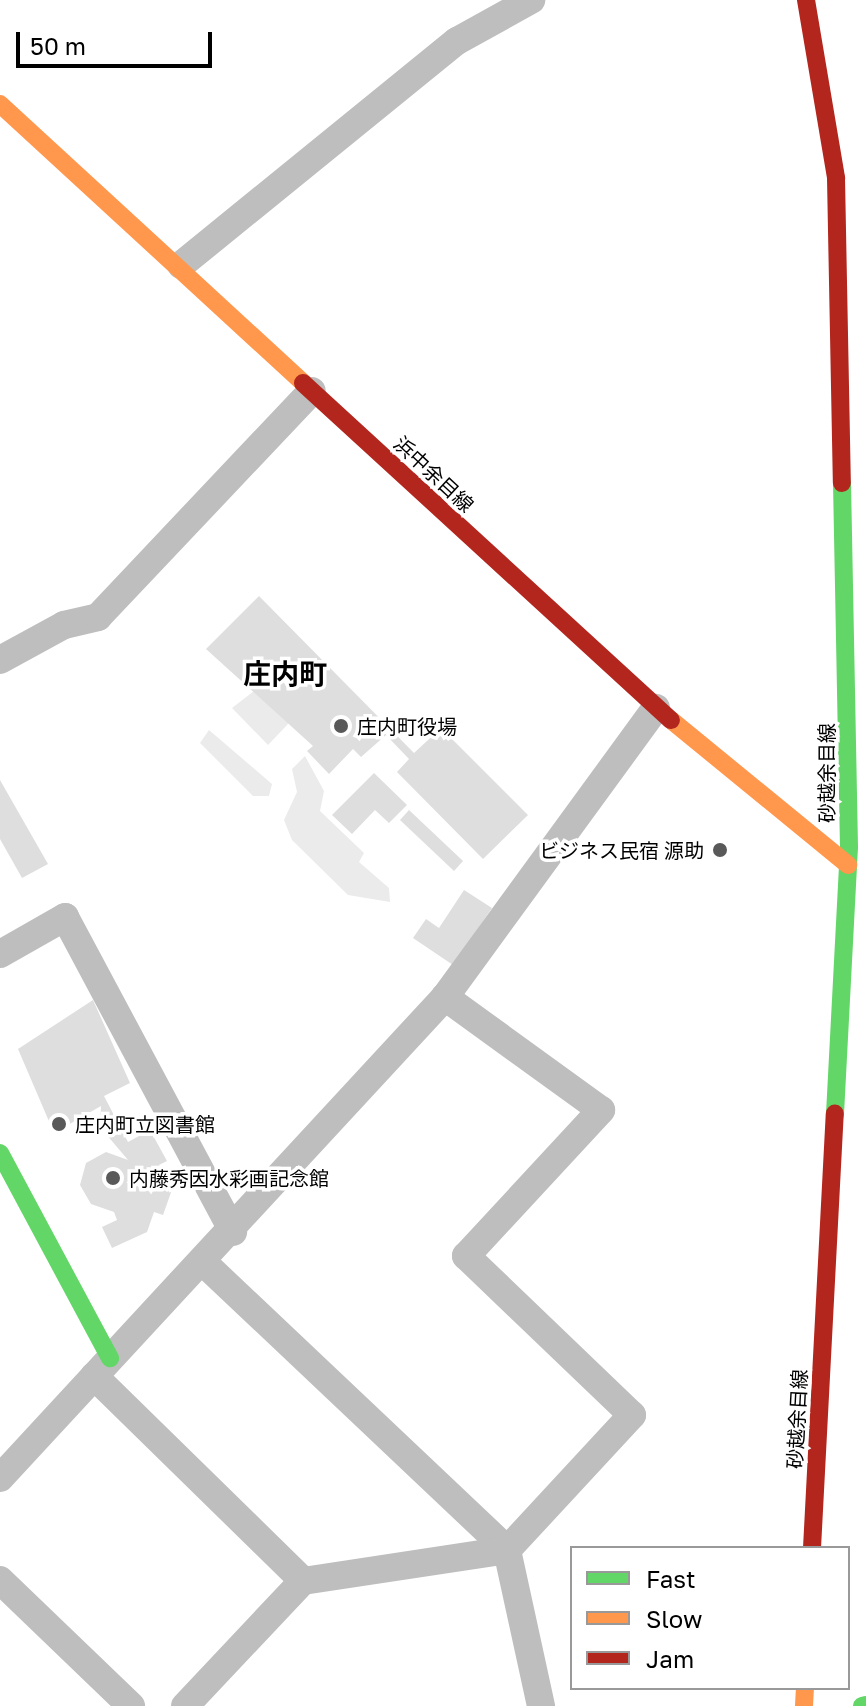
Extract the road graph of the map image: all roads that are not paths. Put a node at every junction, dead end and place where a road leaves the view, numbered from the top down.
1 (531, 0) edge
2 (806, 0) edge
3 (0, 104) edge
4 (181, 265) junction
5 (855, 354) edge
6 (312, 391) junction
7 (0, 660) edge
8 (656, 708) junction
9 (854, 854) edge
10 (0, 954) edge
11 (445, 997) junction
12 (0, 1153) edge
13 (233, 1232) junction
14 (205, 1264) junction
15 (102, 1367) junction
16 (0, 1478) edge
17 (812, 1546) edge
18 (507, 1550) junction
19 (0, 1580) edge
20 (303, 1581) junction
21 (131, 1706) edge
22 (185, 1706) edge
23 (541, 1706) edge

1 - 4 street
2 - 5 main road, 砂越余目線
3 - 4 main road, 浜中余目線
4 - 6 main road, 浜中余目線
5 - 9 main road, 砂越余目線
6 - 7 street
6 - 8 main road, 浜中余目線
8 - 9 main road, 浜中余目線
8 - 11 street
9 - 17 main road, 砂越余目線
10 - 13 street
11 - 13 street
11 - 18 street
12 - 15 main road
13 - 14 street
14 - 15 street
14 - 18 street
15 - 16 street
15 - 20 street
18 - 20 street
18 - 23 street
19 - 21 street
20 - 22 street

